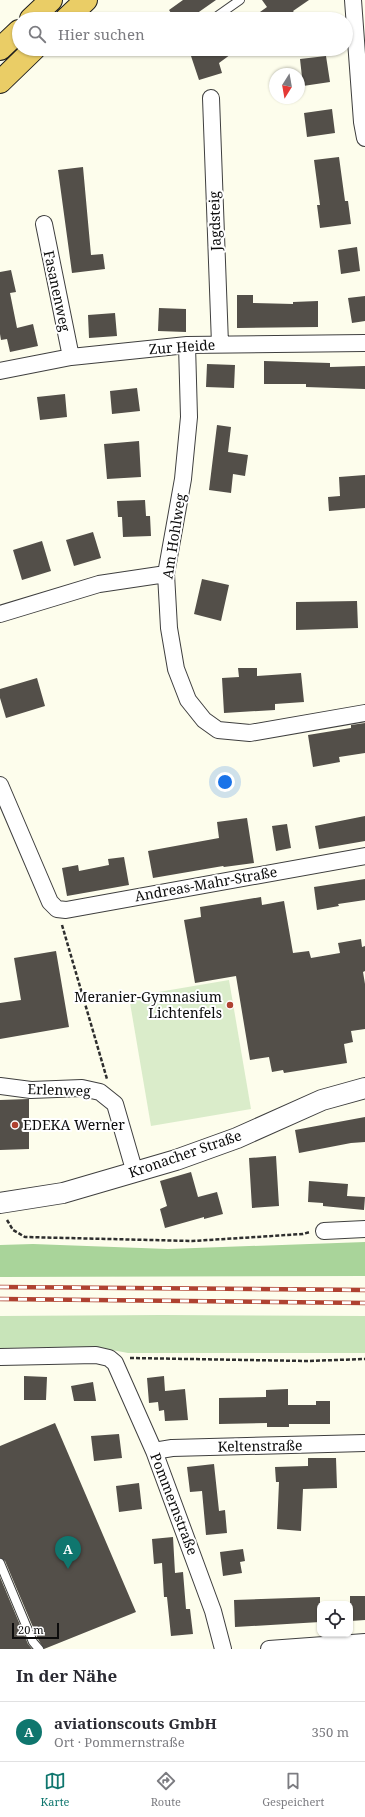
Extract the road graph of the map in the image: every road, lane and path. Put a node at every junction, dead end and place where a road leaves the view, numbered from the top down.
1 (51, 0) edge
2 (86, 0) edge
3 (240, 0) edge
4 (353, 0) edge
5 (38, 12) edge
6 (73, 12) edge
7 (223, 12) edge
8 (12, 38) edge
9 (0, 49) edge
10 (27, 56) edge
11 (0, 82) edge
12 (211, 98) dead end
13 (365, 138) edge
14 (44, 224) dead end
15 (365, 343) edge
16 (220, 344) junction
17 (187, 345) junction
18 (71, 357) junction
19 (0, 370) edge
20 (166, 574) junction
21 (0, 614) edge
22 (365, 713) edge
23 (0, 787) edge
24 (365, 856) edge
25 (54, 905) junction
26 (0, 1086) edge
27 (365, 1088) edge
28 (114, 1104) junction
29 (135, 1172) junction
30 (3, 1212) edge
31 (365, 1229) edge
32 (324, 1231) joint
33 (0, 1357) edge
34 (365, 1359) edge
35 (115, 1363) junction
36 (365, 1444) edge
37 (154, 1451) junction
38 (0, 1563) edge
39 (365, 1642) edge
40 (39, 1649) edge
41 (223, 1649) edge
42 (269, 1649) edge

1 - 5 highway
2 - 6 highway
3 - 7 lane
4 - 13 street
8 - 9 highway
10 - 11 highway
12 - 16 street, Jagdsteig
14 - 18 street, Fasanenweg
15 - 16 street, Zur Heide
16 - 17 street, Zur Heide
17 - 18 street, Zur Heide
17 - 20 street, Am Hohlweg
18 - 19 street, Zur Heide
20 - 21 street
20 - 22 street, Am Hohlweg
23 - 25 street
24 - 25 street, Andreas-Mahr-Straße
25 - 28 path
26 - 28 street, Erlenweg
27 - 29 street, Kronacher Straße
28 - 29 street
29 - 30 street, Kronacher Straße
30 - 32 path
31 - 32 street
33 - 35 street
34 - 35 path
35 - 37 street, Pommernstraße
36 - 37 street, Keltenstraße
37 - 41 street, Pommernstraße
38 - 40 lane
39 - 42 street

